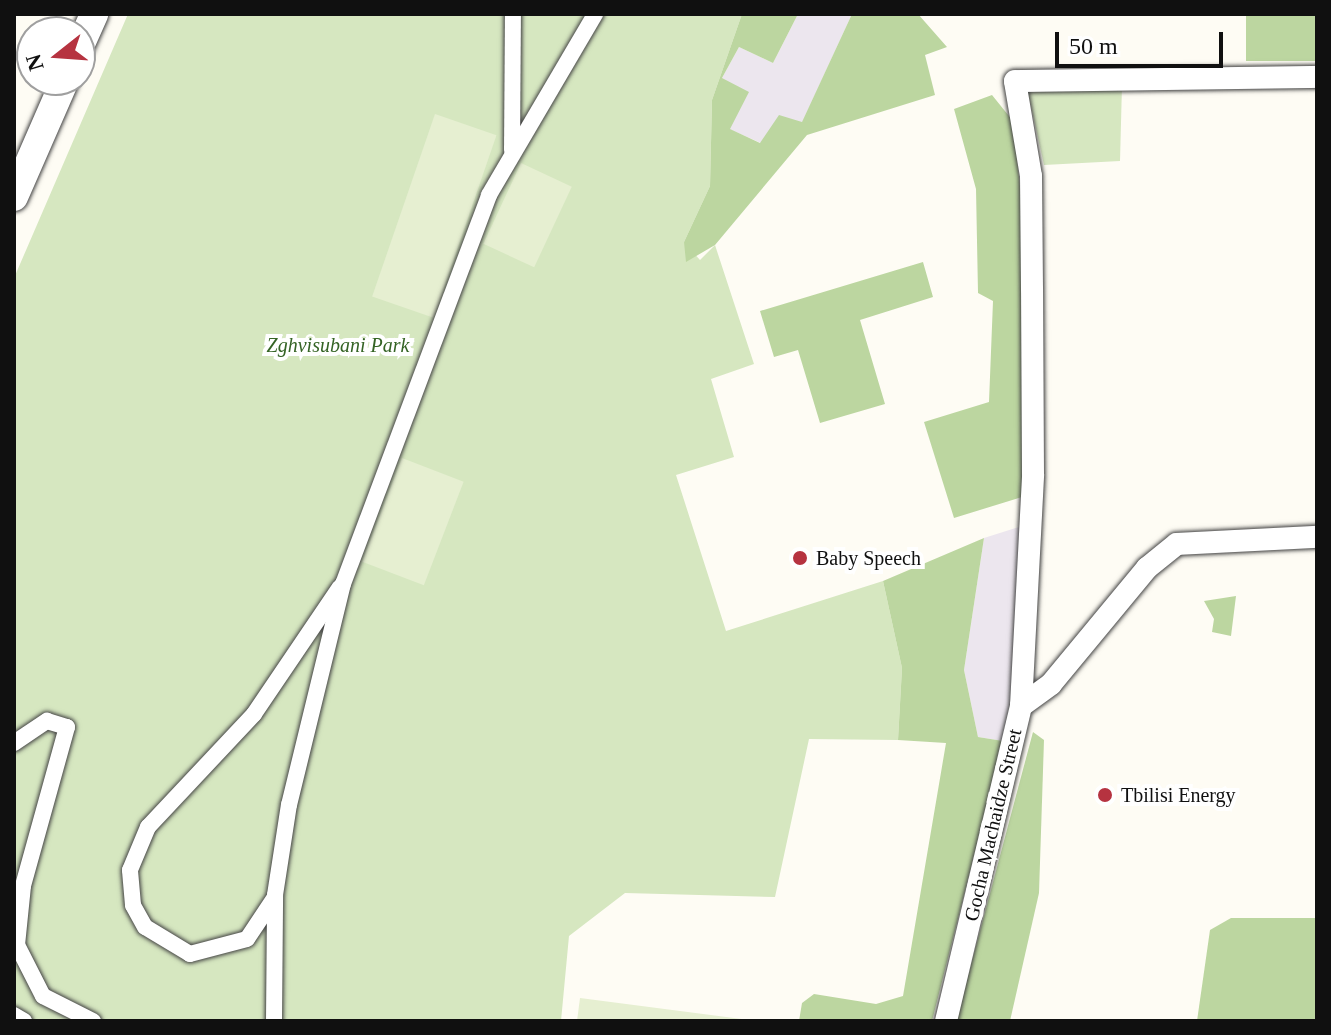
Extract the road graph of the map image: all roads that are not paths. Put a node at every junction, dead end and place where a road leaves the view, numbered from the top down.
1 (513, 14) edge
2 (595, 14) edge
3 (1317, 77) edge
4 (58, 96) edge
5 (512, 152) junction
6 (14, 197) edge
7 (1317, 537) edge
8 (343, 584) junction
9 (1021, 706) junction
10 (14, 743) edge
11 (275, 895) junction
12 (14, 1015) edge
13 (73, 1019) edge
14 (24, 1021) edge
15 (93, 1021) edge
16 (274, 1021) edge
17 (946, 1021) edge

1 - 5 street
2 - 5 street
3 - 9 street
4 - 6 street
5 - 8 street
7 - 9 street, Gocha Machaidze Street
8 - 11 street
8 - 11 street
9 - 17 street, Gocha Machaidze Street
10 - 13 street
11 - 16 street
12 - 14 street
13 - 15 street

